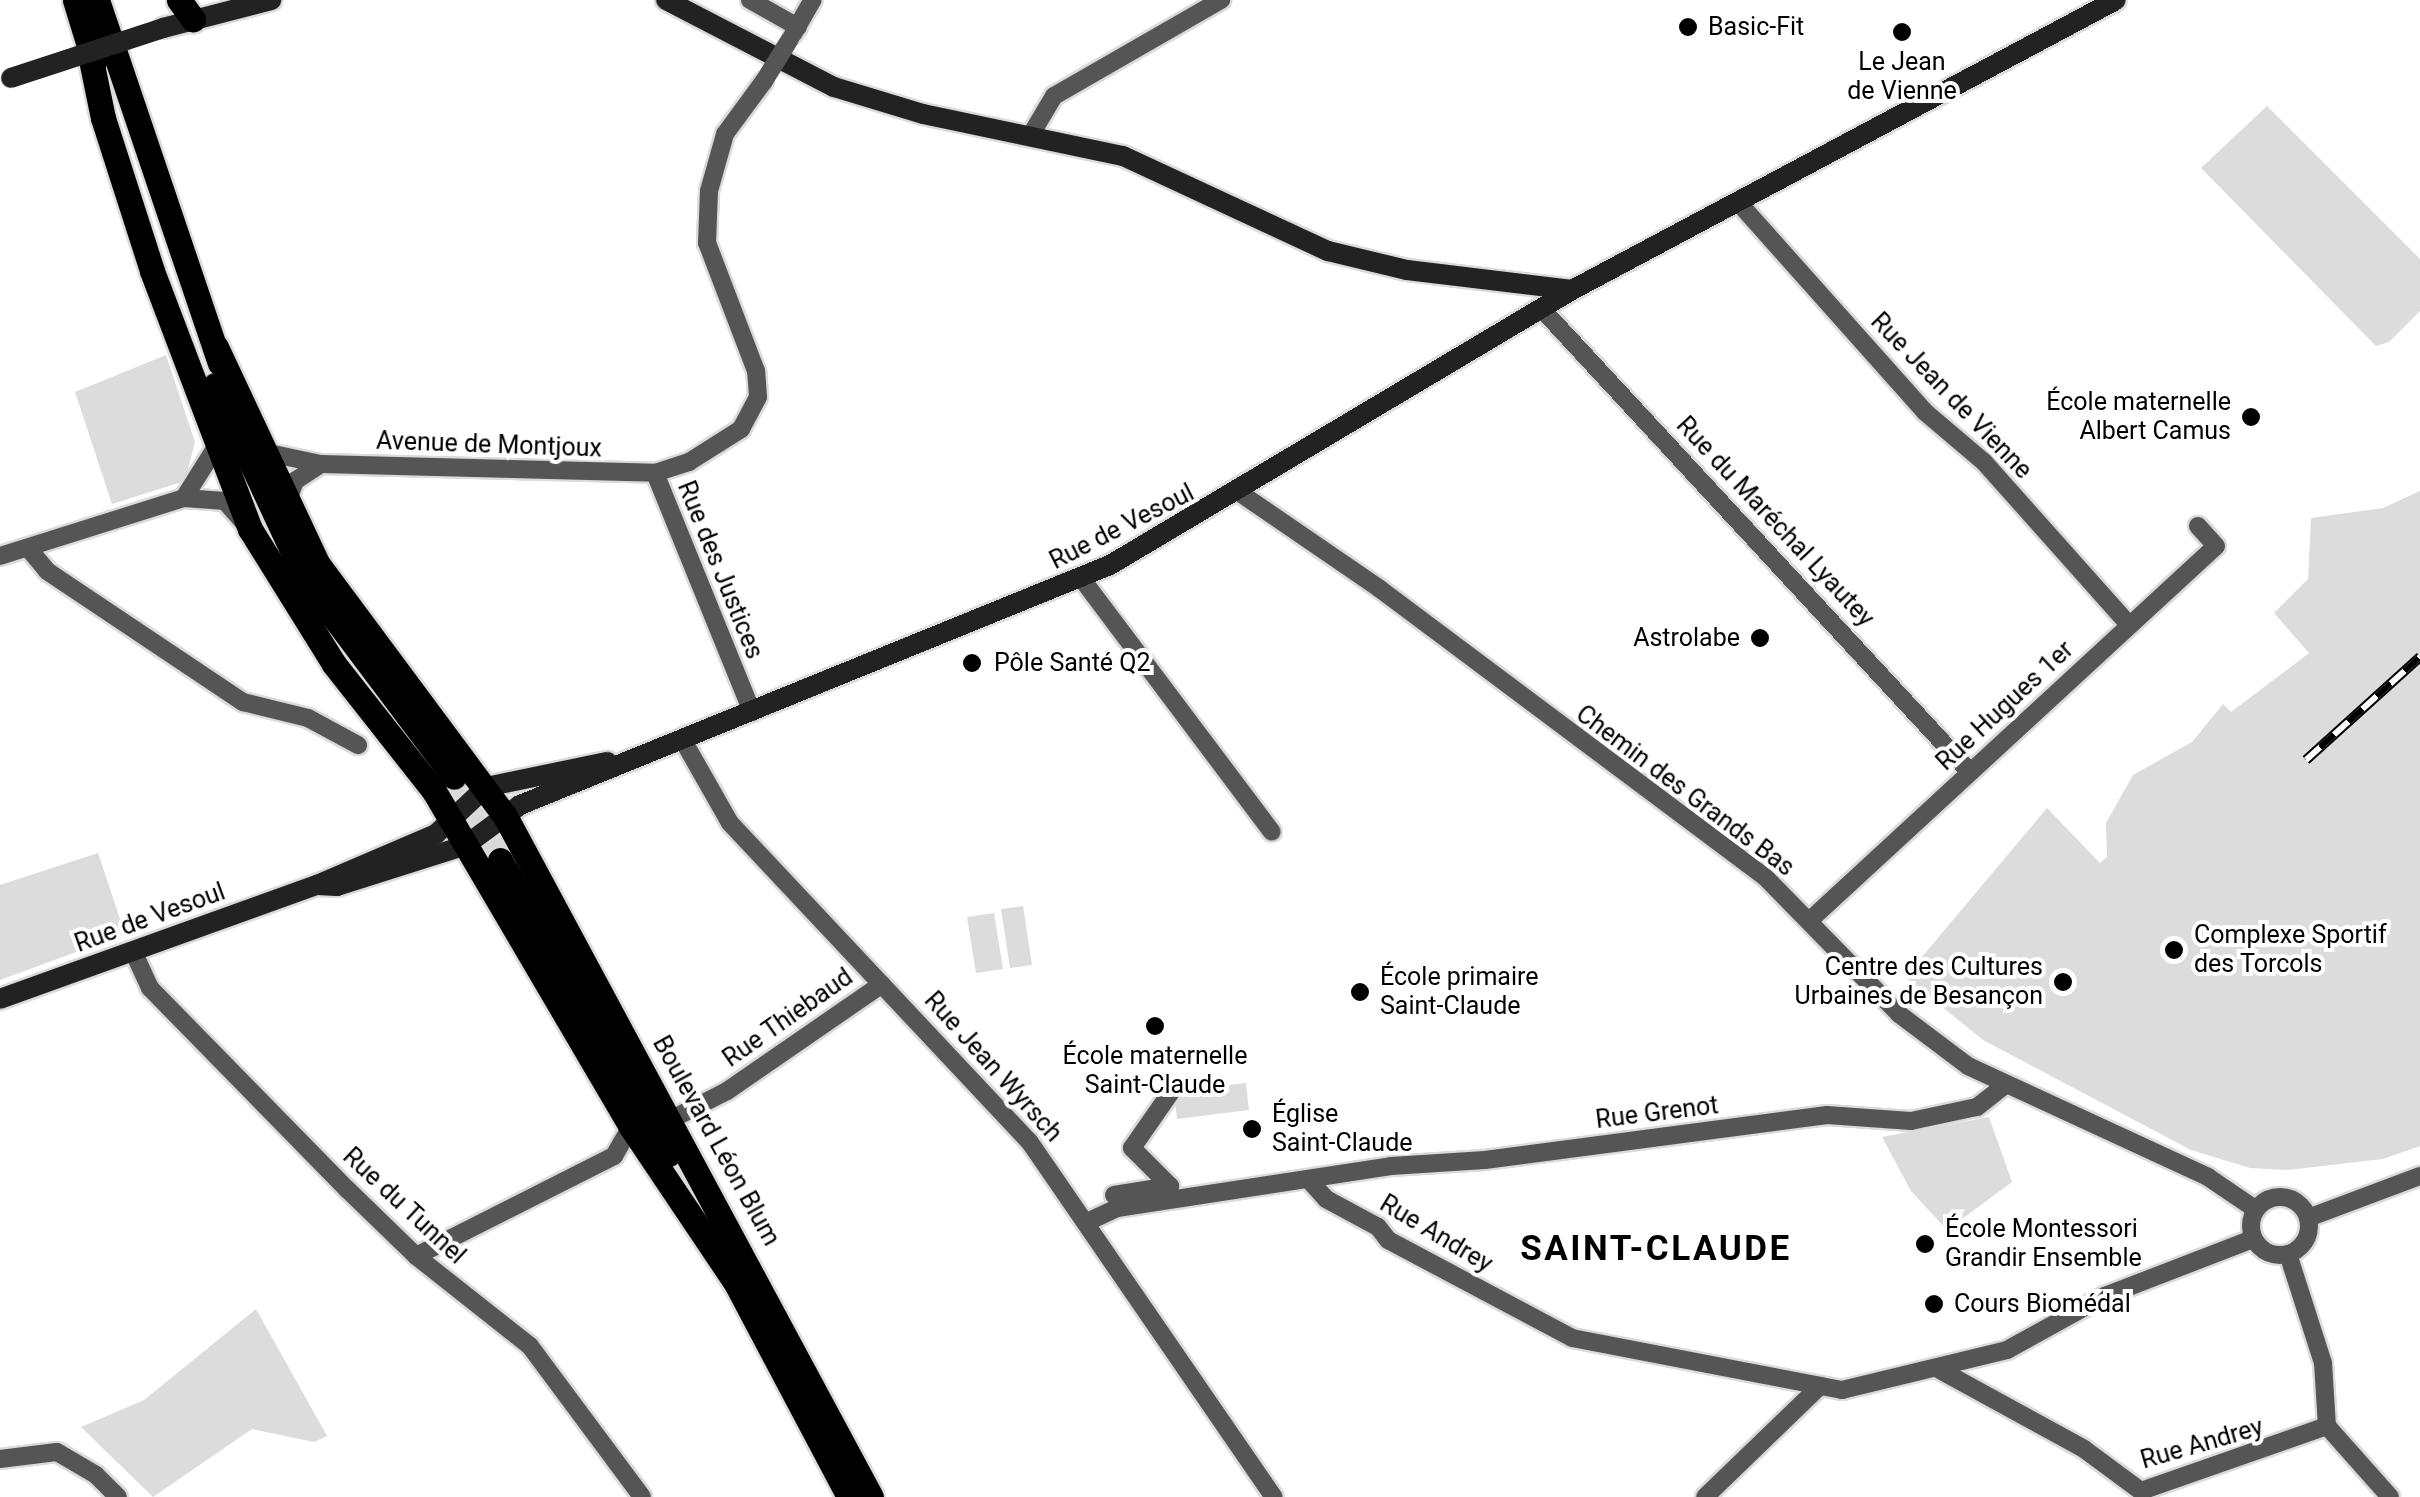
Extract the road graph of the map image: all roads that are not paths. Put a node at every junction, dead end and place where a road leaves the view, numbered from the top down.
1 (75, 0) edge
2 (97, 0) edge
3 (271, 0) edge
4 (666, 0) edge
5 (750, 0) edge
6 (814, 0) edge
7 (1220, 0) edge
8 (2116, 0) edge
9 (186, 10) edge
10 (794, 33) junction
11 (89, 50) junction
12 (6, 81) edge
13 (1032, 133) junction
14 (1738, 202) junction
15 (1572, 290) junction
16 (1541, 308) junction
17 (216, 447) junction
18 (258, 460) junction
19 (321, 464) junction
20 (655, 473) junction
21 (1240, 493) junction
22 (184, 498) junction
23 (285, 506) junction
24 (2198, 526) dead end
25 (250, 529) junction
26 (28, 548) junction
27 (0, 556) edge
28 (1082, 579) junction
29 (2129, 625) junction
30 (752, 712) junction
31 (358, 745) dead end
32 (675, 747) junction
33 (1970, 772) junction
34 (454, 778) tunnel mouth
35 (486, 788) junction
36 (505, 816) junction
37 (444, 827) junction
38 (1272, 832) dead end
39 (466, 846) junction
40 (500, 860) tunnel mouth
41 (317, 885) junction
42 (1809, 921) junction
43 (133, 951) junction
44 (882, 984) junction
45 (0, 998) edge
46 (2004, 1086) junction
47 (1173, 1089) dead end
48 (670, 1120) junction
49 (630, 1127) junction
50 (2420, 1176) edge
51 (1309, 1180) junction
52 (1114, 1195) dead end
53 (2255, 1209) junction
54 (2308, 1218) junction
55 (1087, 1222) junction
56 (2253, 1239) junction
57 (2288, 1254) junction
58 (416, 1256) junction
59 (746, 1280) junction
60 (1940, 1370) junction
61 (1820, 1386) junction
62 (2328, 1426) junction
63 (0, 1459) edge
64 (2140, 1494) edge
65 (118, 1497) edge
66 (642, 1497) edge
67 (848, 1497) edge
68 (871, 1497) edge
69 (1274, 1497) edge
70 (1705, 1497) edge
71 (2390, 1497) edge

1 - 11 main road
2 - 18 main road
3 - 9 main road
4 - 13 main road
5 - 10 street
6 - 10 street, Rue des Justices
7 - 13 street
8 - 14 main road, Rue de Vesoul
9 - 12 main road, bridge
10 - 20 street, Rue des Justices, bridge
11 - 17 main road
11 - 18 main road
13 - 15 main road
14 - 15 main road, Rue de Vesoul
14 - 29 street, Rue Jean de Vienne
15 - 16 main road, Rue de Vesoul
16 - 21 main road, Rue de Vesoul
16 - 33 street, Rue du Maréchal Lyautey
17 - 22 street
17 - 25 main road
18 - 19 street, Avenue de Montjoux
18 - 23 main road, Boulevard Léon Blum
18 - 34 main road
19 - 20 street, Avenue de Montjoux
19 - 23 street
20 - 30 street, Rue des Justices
21 - 28 main road, Rue de Vesoul
21 - 42 street, Chemin des Grands Bas
22 - 25 street
22 - 26 street
23 - 35 main road, Boulevard Léon Blum
24 - 29 street, Rue Hugues 1er
25 - 37 main road
26 - 27 street
26 - 31 street
28 - 30 main road, Rue de Vesoul
28 - 38 street
29 - 33 street, Rue Hugues 1er
30 - 32 main road, Rue de Vesoul
32 - 35 main road, Rue de Vesoul
32 - 36 main road, Rue de Vesoul
32 - 44 street, Rue Jean Wyrsch
33 - 42 street, Rue Hugues 1er
35 - 36 main road, Boulevard Léon Blum
35 - 37 main road, Rue de Vesoul
36 - 39 main road, Rue de Vesoul
36 - 48 main road, Boulevard Léon Blum
37 - 39 main road
37 - 41 main road, Rue de Vesoul
39 - 41 main road, Rue de Vesoul
39 - 49 main road
40 - 59 main road, Boulevard Léon Blum
41 - 43 main road, Rue de Vesoul
42 - 46 street, Chemin des Grands Bas
43 - 45 main road, Rue de Vesoul
43 - 58 street, Rue du Tunnel
44 - 48 street, Rue Thiebaud
44 - 55 street, Rue Jean Wyrsch
46 - 51 street, Rue Grenot
46 - 53 street, Chemin des Grands Bas
47 - 52 street
48 - 59 main road, Boulevard Léon Blum
49 - 58 street
49 - 59 main road
50 - 54 street
51 - 55 street
51 - 61 street, Rue Andrey
53 - 54 street
53 - 56 street
54 - 57 street
55 - 69 street, Rue Jean Wyrsch
56 - 57 street
56 - 60 street, Rue Andrey
57 - 62 street
58 - 66 street, Rue du Tunnel
59 - 67 main road, Boulevard Léon Blum
59 - 68 main road, Boulevard Léon Blum
60 - 61 street, Rue Andrey
60 - 64 street, Rue Andrey
61 - 70 street
62 - 64 street, Rue Andrey
62 - 71 street
63 - 65 street

